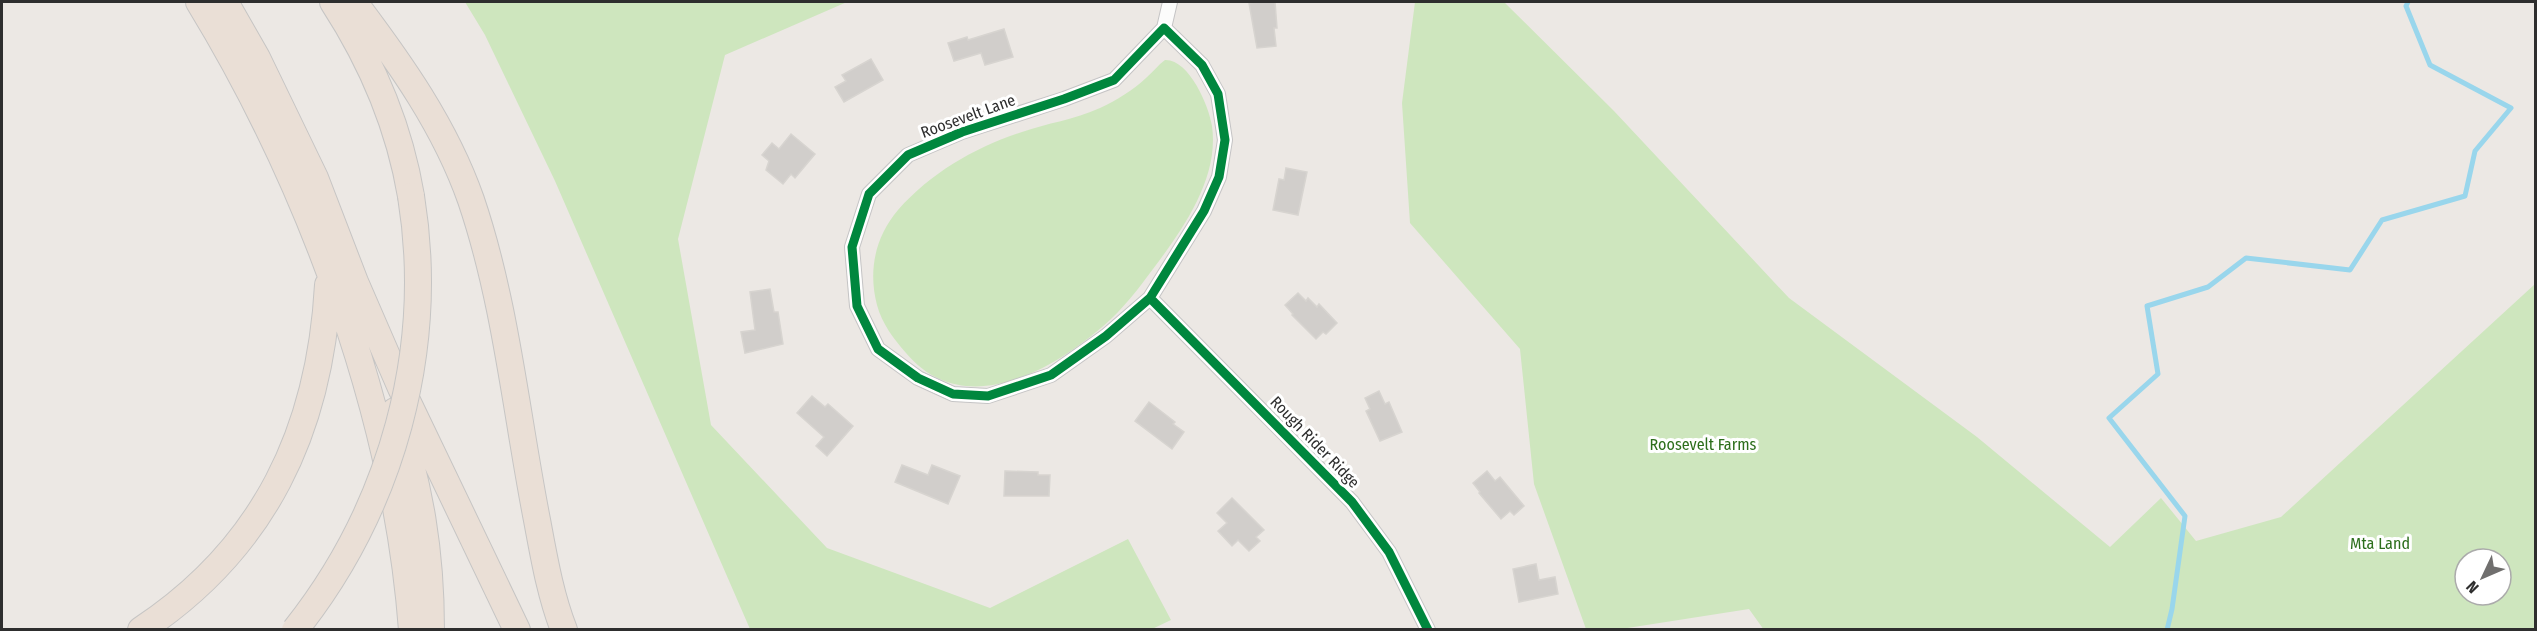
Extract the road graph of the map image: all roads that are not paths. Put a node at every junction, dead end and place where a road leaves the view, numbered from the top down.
1 (199, 2) edge
2 (225, 2) edge
3 (333, 2) edge
4 (354, 2) edge
5 (1170, 2) edge
6 (1164, 28) junction
7 (328, 273) junction
8 (355, 282) junction
9 (1150, 298) junction
10 (141, 630) edge
11 (295, 630) edge
12 (412, 630) edge
13 (431, 630) edge
14 (517, 630) edge
15 (564, 630) edge
16 (1428, 630) edge

1 - 7 highway
2 - 8 highway
3 - 11 highway, bridge
4 - 15 highway
5 - 6 street
6 - 9 street, Roosevelt Lane
6 - 9 street, Roosevelt Lane
7 - 10 highway
7 - 12 highway
8 - 13 highway
8 - 14 highway
9 - 16 street, Rough Rider Ridge

